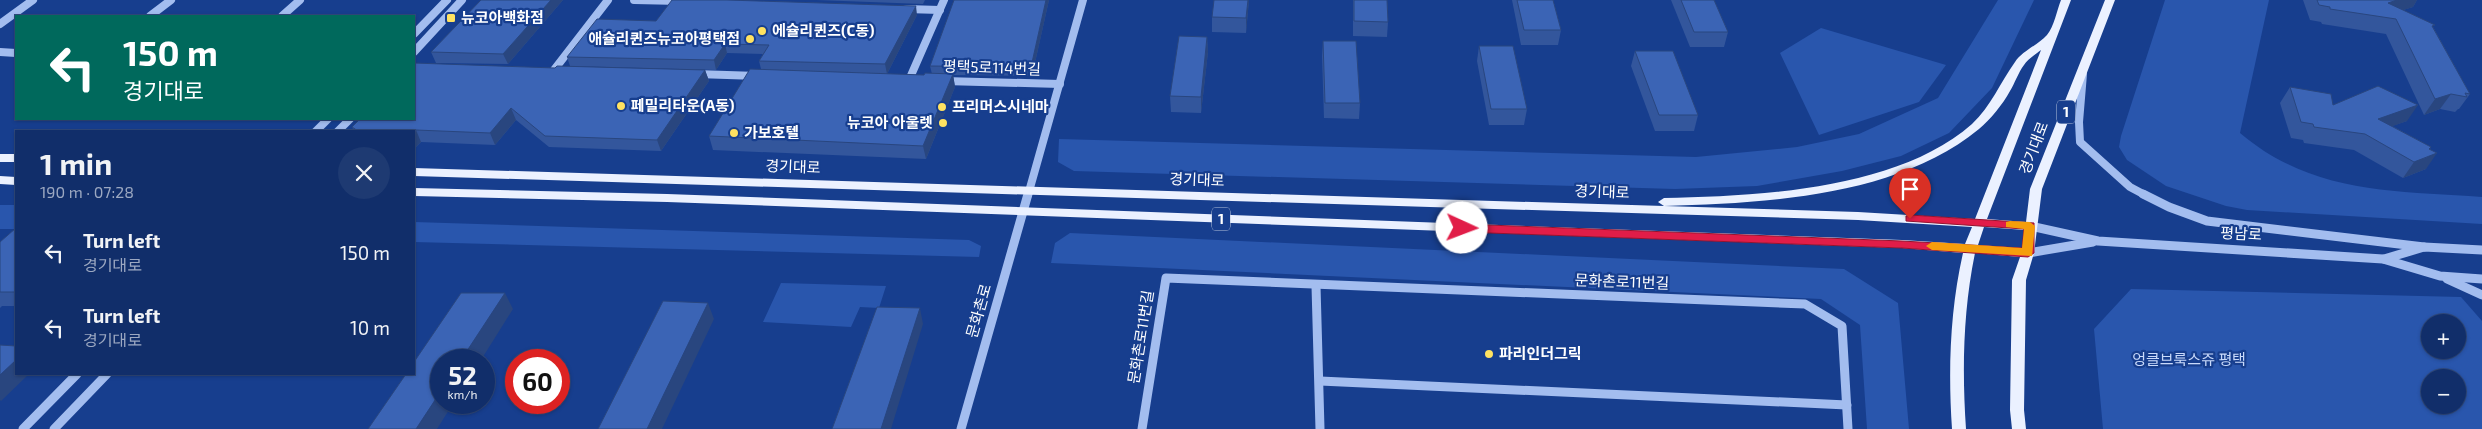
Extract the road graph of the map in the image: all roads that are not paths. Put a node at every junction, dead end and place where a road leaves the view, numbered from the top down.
1 (33, 0) edge
2 (171, 0) edge
3 (300, 0) edge
4 (447, 0) edge
5 (462, 0) edge
6 (608, 0) edge
7 (634, 0) edge
8 (944, 0) edge
9 (1083, 0) edge
10 (2066, 0) edge
11 (2110, 0) edge
12 (693, 2) edge
13 (901, 8) edge
14 (940, 10) junction
15 (151, 15) edge
16 (283, 15) edge
17 (0, 24) edge
18 (415, 33) edge
19 (2053, 36) junction
20 (415, 51) edge
21 (0, 52) edge
22 (15, 53) edge
23 (2083, 68) junction
24 (544, 70) edge
25 (554, 70) junction
26 (563, 70) edge
27 (692, 74) edge
28 (771, 76) edge
29 (899, 80) edge
30 (909, 80) junction
31 (918, 80) edge
32 (937, 81) edge
33 (1060, 84) junction
34 (327, 120) edge
35 (349, 120) edge
36 (317, 130) edge
37 (339, 130) edge
38 (0, 158) edge
39 (15, 158) edge
40 (415, 172) edge
41 (0, 180) edge
42 (15, 181) edge
43 (415, 192) edge
44 (1026, 201) junction
45 (1587, 208) junction
46 (1980, 223) junction
47 (2030, 226) junction
48 (2098, 242) junction
49 (2424, 247) junction
50 (1970, 248) junction
51 (2482, 250) edge
52 (2028, 253) junction
53 (2383, 259) junction
54 (2440, 276) junction
55 (2482, 279) edge
56 (1316, 286) junction
57 (2482, 294) edge
58 (76, 375) edge
59 (106, 375) edge
60 (1320, 381) junction
61 (1847, 406) junction
62 (23, 429) edge
63 (54, 429) edge
64 (960, 429) edge
65 (1142, 429) edge
66 (1320, 429) edge
67 (1848, 429) edge
68 (1959, 429) edge
69 (2019, 429) edge

1 - 17 street
2 - 15 street
3 - 16 street
4 - 18 street
5 - 20 street
6 - 25 street
7 - 12 street
8 - 14 street
9 - 33 street, 평택5로114번길
10 - 19 main road, 경기대로
11 - 23 main road, 경기대로 / 1
13 - 14 street
14 - 30 street
19 - 45 main road
19 - 46 main road, 경기대로
21 - 22 street
23 - 47 main road, 경기대로 / 1
23 - 49 street
24 - 25 street
25 - 26 street
27 - 28 street
29 - 30 street
30 - 31 street
32 - 33 street, 평택5로114번길
33 - 44 street, 평택5로114번길
34 - 36 street
35 - 37 street
38 - 39 main road
40 - 44 main road, 경기대로 / 1
41 - 42 main road
43 - 44 main road, 경기대로 / 1
44 - 45 main road, 경기대로 / 1
44 - 50 main road, 경기대로 / 1
44 - 64 street, 문화촌로
45 - 46 main road, 경기대로 / 1
46 - 47 main road, 경기대로 / 1
46 - 50 main road, 경기대로
47 - 48 street
47 - 52 main road, 경기대로 / 1
48 - 52 street
48 - 53 street, 평남로
49 - 51 street, 평남로
49 - 53 street, 평남로
50 - 52 main road, 경기대로 / 1
50 - 68 main road
52 - 69 main road
53 - 54 street, 평남로
54 - 55 street, 평남로
54 - 57 street
56 - 60 street
56 - 61 street, 문화촌로11번길
56 - 65 street, 문화촌로11번길
58 - 62 street
59 - 63 street
60 - 61 street
60 - 66 street
61 - 67 street, 문화촌로11번길

